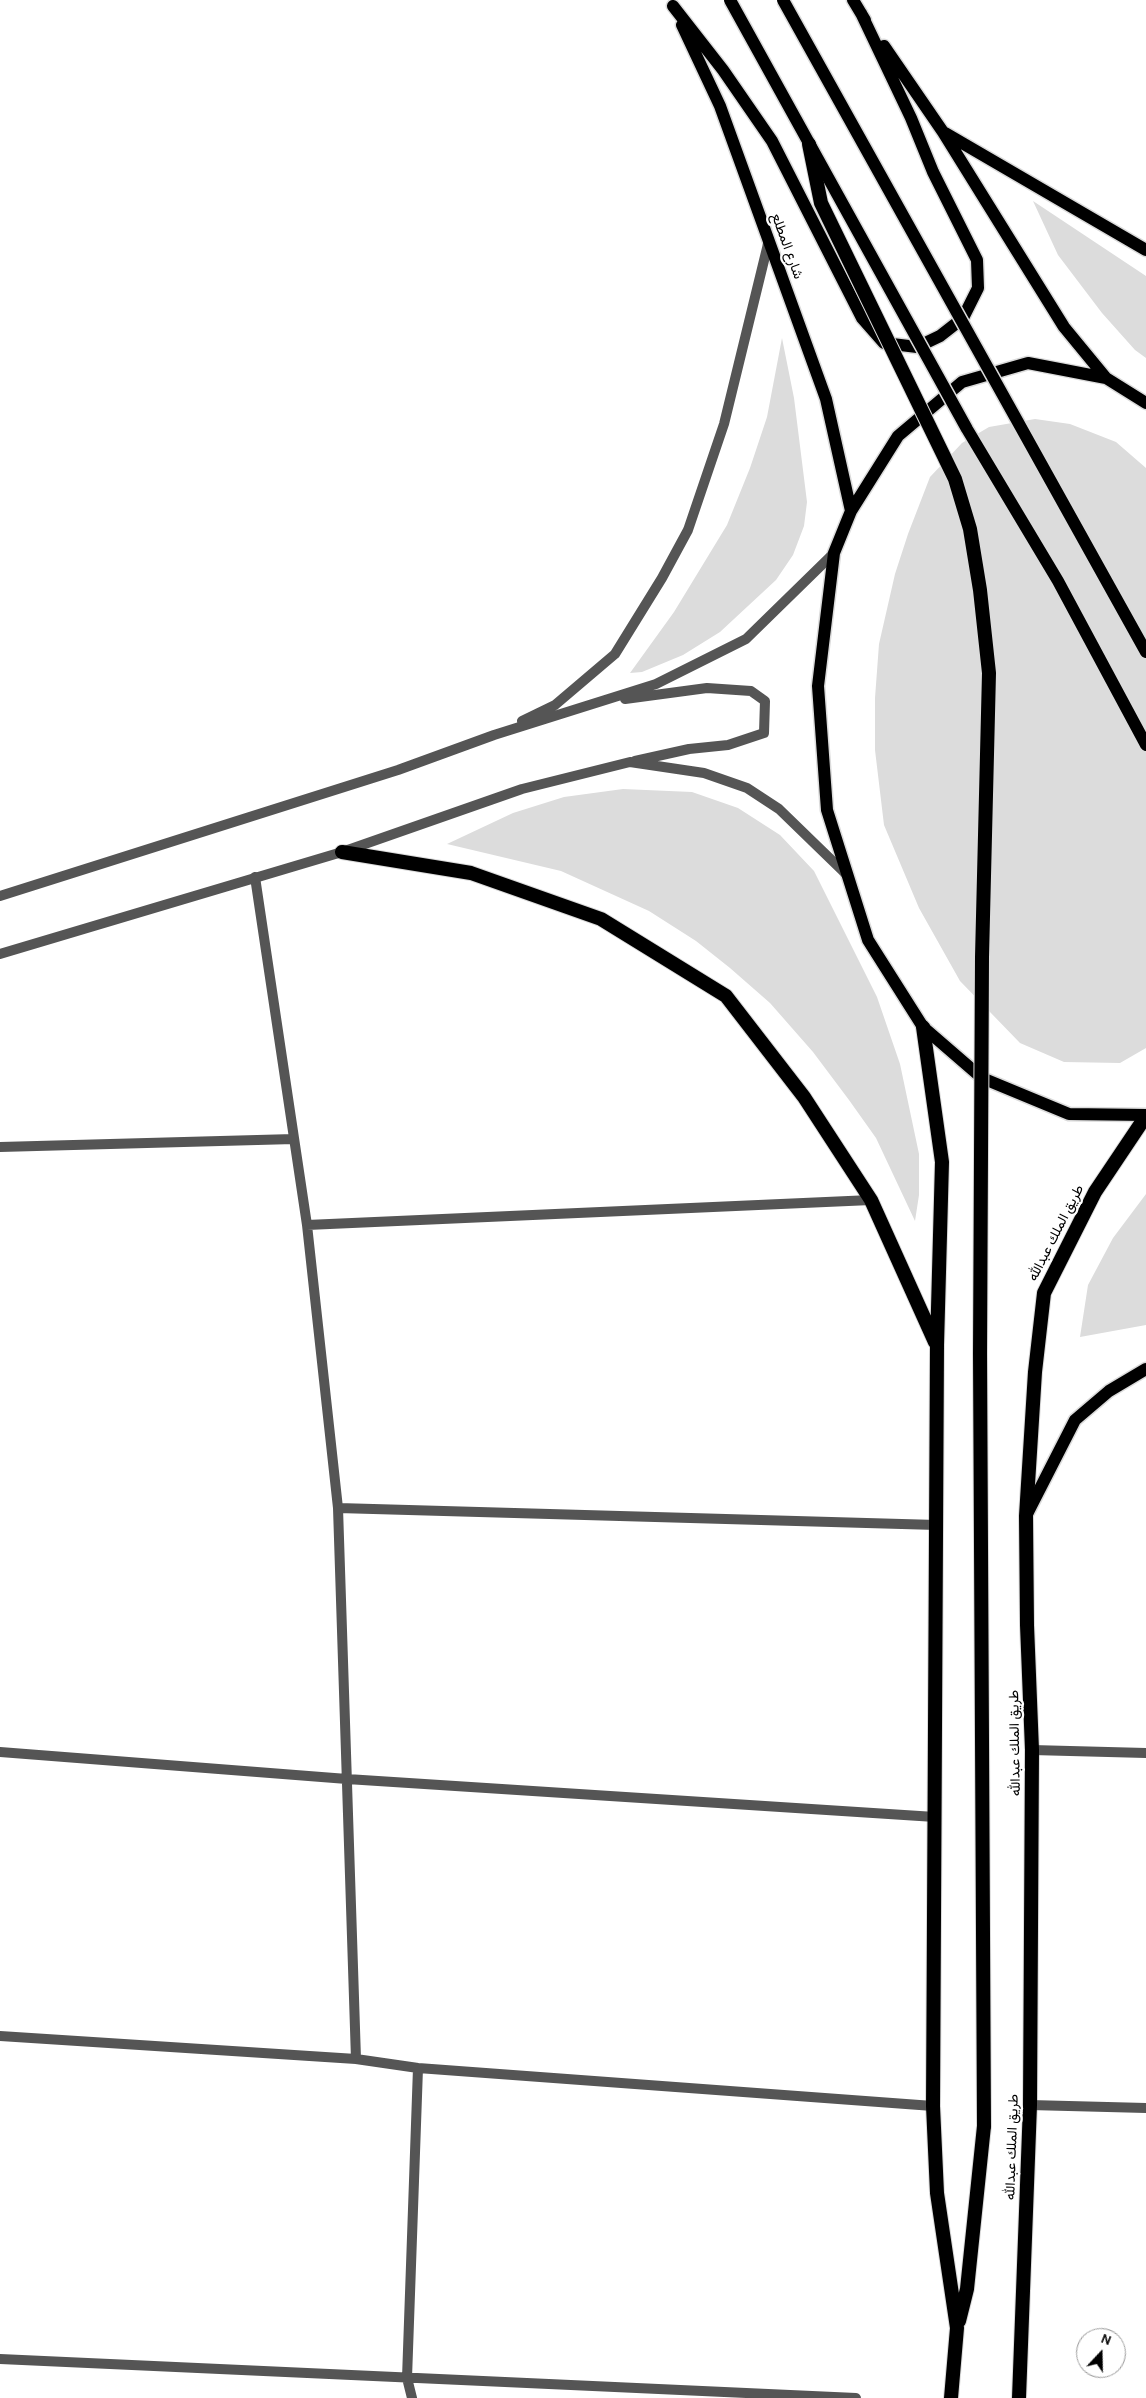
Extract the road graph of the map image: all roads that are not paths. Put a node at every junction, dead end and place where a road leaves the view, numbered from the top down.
1 (730, 0) edge
2 (783, 0) edge
3 (853, 0) edge
4 (671, 3) edge
5 (861, 13) junction
6 (943, 132) junction
7 (809, 144) junction
8 (770, 239) junction
9 (1146, 250) edge
10 (1106, 378) junction
11 (1146, 403) edge
12 (851, 510) junction
13 (834, 552) junction
14 (1146, 652) edge
15 (602, 702) junction
16 (494, 735) junction
17 (1146, 744) edge
18 (630, 762) junction
19 (342, 852) junction
20 (848, 876) junction
21 (255, 877) junction
22 (0, 896) edge
23 (0, 954) edge
24 (924, 1027) junction
25 (1146, 1115) edge
26 (294, 1139) junction
27 (0, 1146) edge
28 (871, 1200) junction
29 (307, 1224) junction
30 (937, 1345) junction
31 (1146, 1369) edge
32 (338, 1508) junction
33 (1026, 1516) junction
34 (938, 1525) junction
35 (1032, 1750) junction
36 (0, 1752) edge
37 (1146, 1752) edge
38 (347, 1779) junction
39 (935, 1817) junction
40 (0, 2036) edge
41 (356, 2060) junction
42 (418, 2068) junction
43 (1030, 2105) junction
44 (933, 2106) junction
45 (1146, 2108) edge
46 (957, 2328) junction
47 (0, 2359) edge
48 (407, 2378) junction
49 (412, 2398) edge
50 (856, 2398) edge
51 (951, 2398) edge
52 (1019, 2398) edge

1 - 7 main road, bridge
2 - 14 main road, bridge
3 - 5 main road
4 - 5 main road
4 - 8 main road, شارع المطلع
5 - 6 main road
6 - 9 main road
6 - 10 main road
7 - 17 main road, bridge
7 - 46 highway, bridge
8 - 12 main road, شارع المطلع
8 - 16 street
10 - 11 main road
10 - 12 main road
12 - 13 main road
13 - 15 street
13 - 20 main road
15 - 16 street
15 - 18 street
16 - 22 street
18 - 19 street
18 - 20 street
19 - 21 street
19 - 28 highway
20 - 24 main road
21 - 23 street
21 - 26 street
24 - 25 main road
24 - 30 highway
25 - 33 highway, طريق الملك عبدالله
26 - 27 street
26 - 29 street
28 - 29 street
28 - 30 highway
29 - 32 street
30 - 34 highway
31 - 33 main road
32 - 34 street
32 - 38 street
33 - 35 highway, طريق الملك عبدالله
34 - 39 highway
35 - 37 street
35 - 43 highway, طريق الملك عبدالله
36 - 38 street
38 - 39 street
38 - 41 street
39 - 44 highway
40 - 41 street
41 - 42 street
42 - 44 street
42 - 48 street
43 - 45 street
43 - 52 highway, طريق الملك عبدالله
44 - 46 highway
46 - 51 highway
47 - 48 street
48 - 49 street
48 - 50 street

